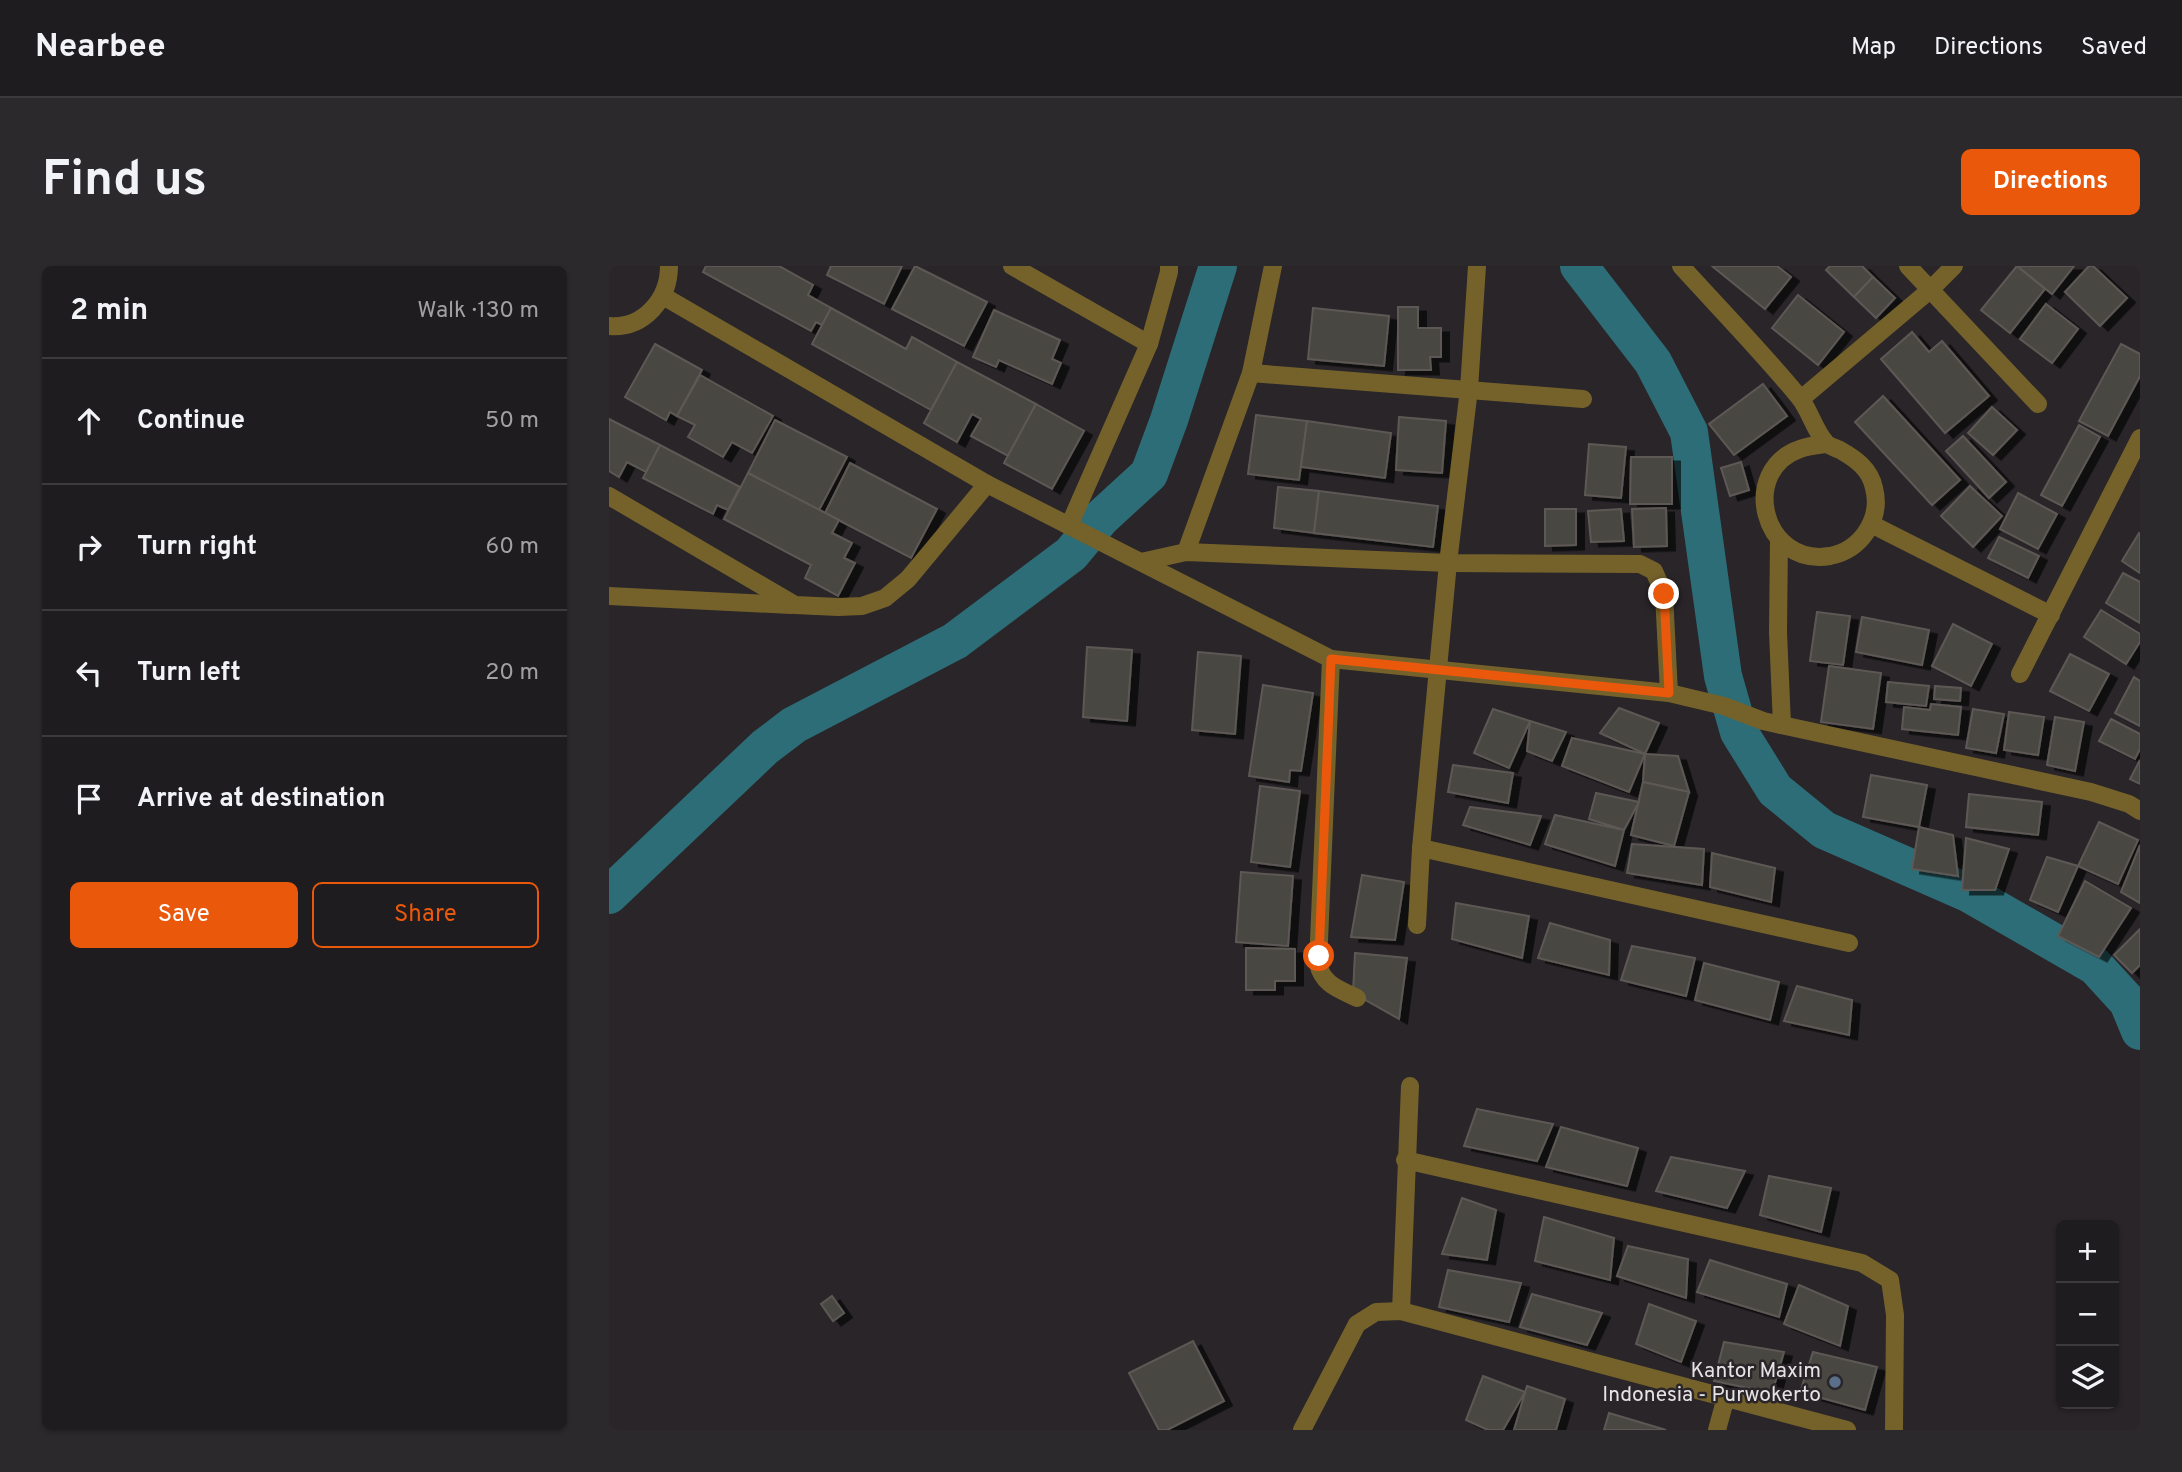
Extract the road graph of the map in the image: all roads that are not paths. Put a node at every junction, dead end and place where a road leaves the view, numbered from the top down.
1 (669, 266) edge
2 (1012, 266) edge
3 (1169, 266) edge
4 (1273, 266) edge
5 (1478, 266) edge
6 (1681, 266) edge
7 (1908, 266) edge
8 (1954, 266) edge
9 (1930, 290) junction
10 (663, 296) junction
11 (609, 327) edge
12 (1149, 344) junction
13 (1251, 373) junction
14 (1469, 389) junction
15 (1583, 399) dead end
16 (1801, 399) junction
17 (2038, 404) dead end
18 (2140, 438) edge
19 (1826, 444) junction
20 (987, 484) junction
21 (609, 496) edge
22 (1871, 524) junction
23 (1076, 530) junction
24 (1780, 540) junction
25 (1186, 552) junction
26 (1141, 562) junction
27 (1448, 563) junction
28 (609, 596) edge
29 (795, 605) junction
30 (2051, 615) junction
31 (1331, 659) junction
32 (1439, 669) junction
33 (2020, 674) dead end
34 (1669, 693) junction
35 (1782, 724) junction
36 (2140, 811) edge
37 (1421, 848) junction
38 (1417, 925) dead end
39 (1849, 943) dead end
40 (1357, 998) dead end
41 (1410, 1086) dead end
42 (1405, 1160) junction
43 (1401, 1311) junction
44 (1725, 1397) junction
45 (1302, 1430) edge
46 (1717, 1430) edge
47 (1847, 1430) edge
48 (1894, 1430) edge

1 - 10 street
2 - 12 street
3 - 12 street
4 - 13 street
5 - 14 street
6 - 16 street
7 - 9 street
8 - 9 street
9 - 16 street
9 - 17 street
10 - 11 street
10 - 20 street
12 - 23 street
13 - 14 street
13 - 25 street
14 - 15 street
14 - 27 street
16 - 19 street
18 - 30 street
19 - 22 street
19 - 24 street
20 - 23 street
20 - 29 street
21 - 29 street
22 - 24 street
22 - 30 street
23 - 26 street
24 - 35 street
25 - 26 street
25 - 27 street
26 - 31 street
27 - 32 street
27 - 34 street
28 - 29 street
30 - 33 street
31 - 32 street
31 - 40 street
32 - 34 street
32 - 37 street
34 - 35 street
35 - 36 street
37 - 38 street
37 - 39 street
41 - 42 street
42 - 43 street
42 - 48 street
43 - 44 street
43 - 45 street
44 - 46 street
44 - 47 street

